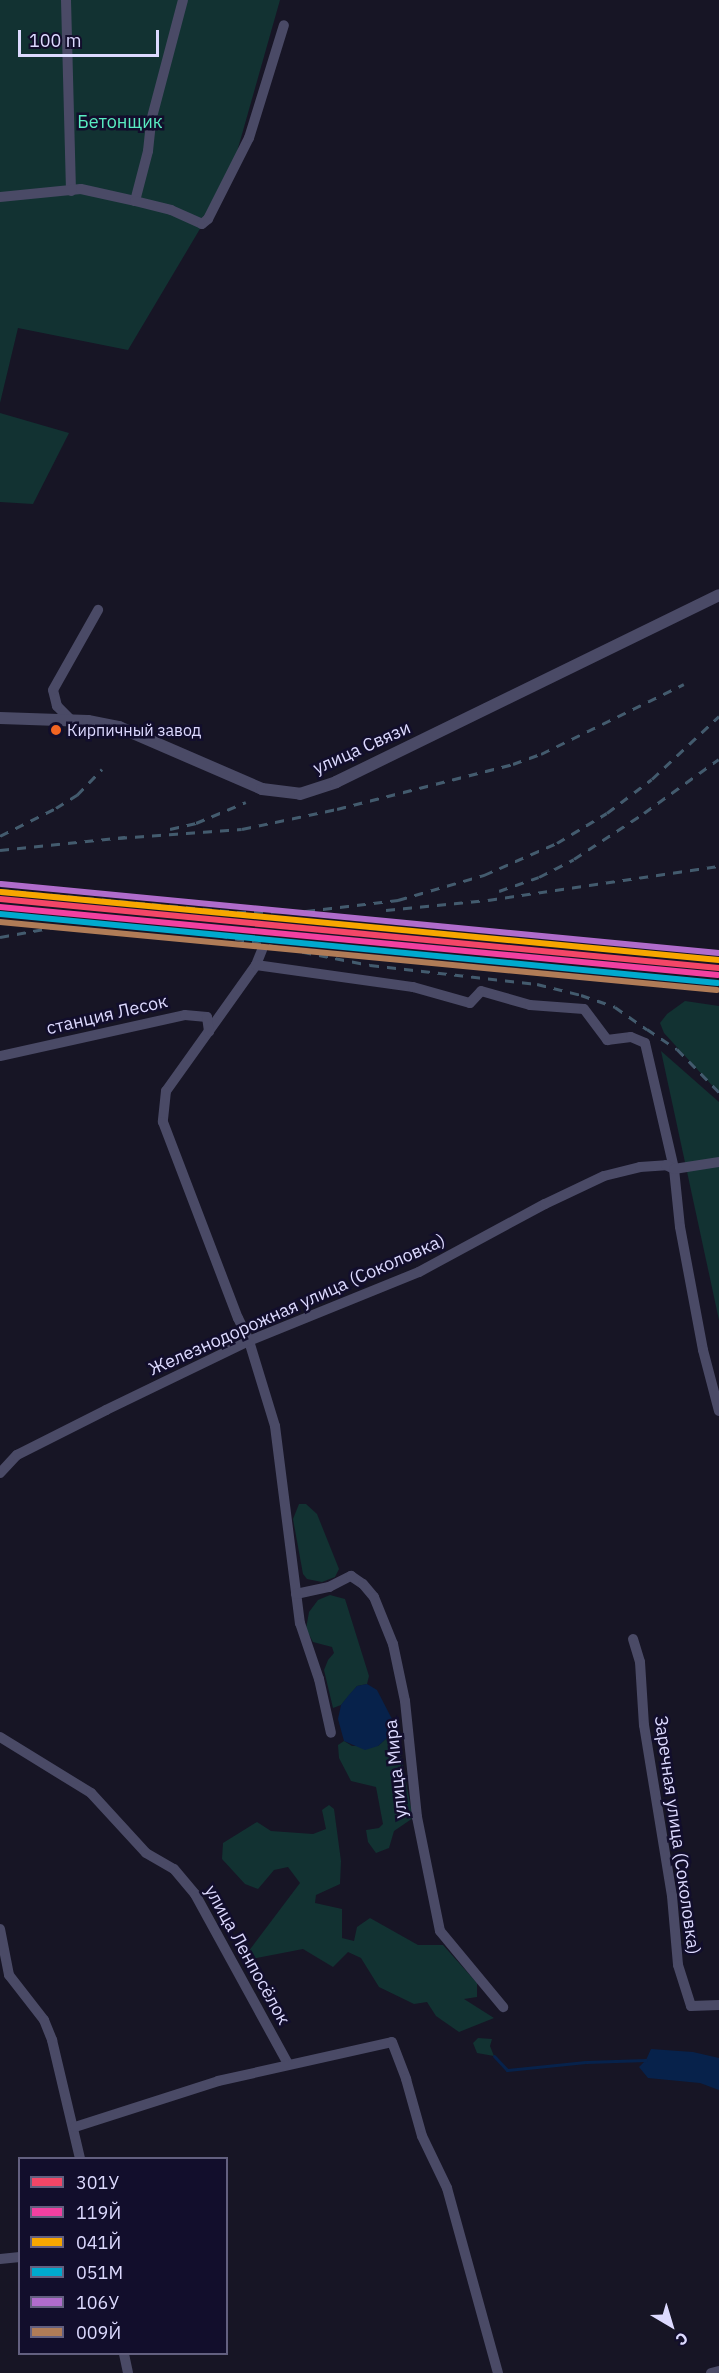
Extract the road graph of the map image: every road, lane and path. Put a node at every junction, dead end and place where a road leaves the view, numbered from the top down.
1 (66, 0) edge
2 (183, 0) edge
3 (284, 25) dead end
4 (71, 191) junction
5 (0, 197) edge
6 (135, 201) junction
7 (719, 595) edge
8 (98, 610) dead end
9 (0, 718) edge
10 (71, 720) junction
11 (262, 950) dead end
12 (256, 965) junction
13 (209, 1032) junction
14 (0, 1056) edge
15 (719, 1162) edge
16 (674, 1169) junction
17 (249, 1341) junction
18 (719, 1411) edge
19 (0, 1473) edge
20 (296, 1594) junction
21 (633, 1639) dead end
22 (331, 1733) dead end
23 (0, 1737) edge
24 (0, 1929) edge
25 (5, 1974) edge
26 (719, 2005) edge
27 (503, 2007) dead end
28 (288, 2064) junction
29 (75, 2127) junction
30 (80, 2157) edge
31 (18, 2258) edge
32 (0, 2259) edge
33 (124, 2355) edge
34 (719, 2371) edge
35 (128, 2373) edge
36 (498, 2373) edge
37 (711, 2373) edge

1 - 4 street
2 - 6 street
3 - 6 street
4 - 5 street
4 - 6 street
7 - 10 street, улица Связи
8 - 10 street
9 - 10 street, улица Связи
11 - 12 street
12 - 13 street
12 - 16 street
13 - 14 street, станция Лесок
13 - 17 street
15 - 16 street, Железнодорожная улица (Соколовка)
16 - 17 street, Железнодорожная улица (Соколовка)
16 - 18 street
17 - 19 street, Железнодорожная улица (Соколовка)
17 - 20 street
20 - 22 street
20 - 27 street, улица Мира
21 - 26 street, Заречная улица (Соколовка)
23 - 28 street, улица Ленпосёлок
24 - 25 street
25 - 29 street
28 - 29 street
28 - 36 street
29 - 30 street
31 - 32 street
33 - 35 street
34 - 37 street

